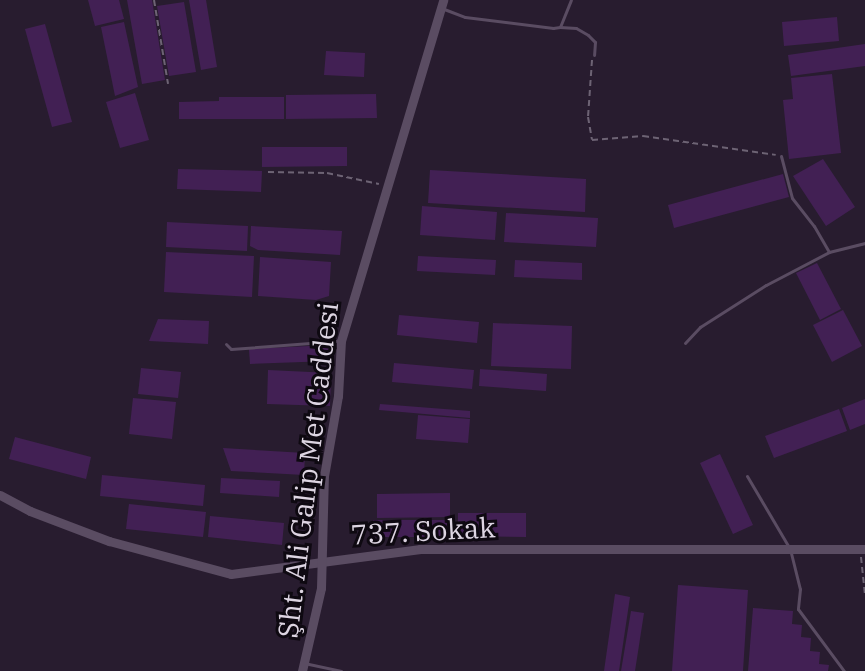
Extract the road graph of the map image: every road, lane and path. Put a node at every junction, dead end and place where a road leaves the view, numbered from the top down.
1 (154, 0) edge
2 (571, 0) edge
3 (442, 4) edge
4 (560, 27) junction
5 (594, 55) joint
6 (168, 84) dead end
7 (781, 156) joint
8 (268, 172) dead end
9 (387, 188) junction
10 (865, 243) edge
11 (829, 252) junction
12 (341, 341) junction
13 (685, 343) dead end
14 (226, 344) dead end
15 (747, 476) dead end
16 (0, 495) edge
17 (790, 549) junction
18 (863, 549) edge
19 (321, 560) junction
20 (865, 596) edge
21 (303, 667) edge
22 (341, 671) edge
23 (844, 671) edge

1 - 6 path
2 - 4 lane
3 - 4 lane
3 - 9 street, Şht. Ali Galip Met Caddesi
4 - 5 lane
5 - 7 path
7 - 11 lane
8 - 9 path
9 - 12 street, Şht. Ali Galip Met Caddesi
10 - 11 lane
11 - 13 lane
12 - 14 lane
12 - 19 street, Şht. Ali Galip Met Caddesi
15 - 17 lane
16 - 19 street, 737. Sokak
17 - 18 street, 737. Sokak
17 - 19 street, 737. Sokak
17 - 23 lane
18 - 20 path
19 - 21 street, Şht. Ali Galip Met Caddesi
21 - 22 lane

